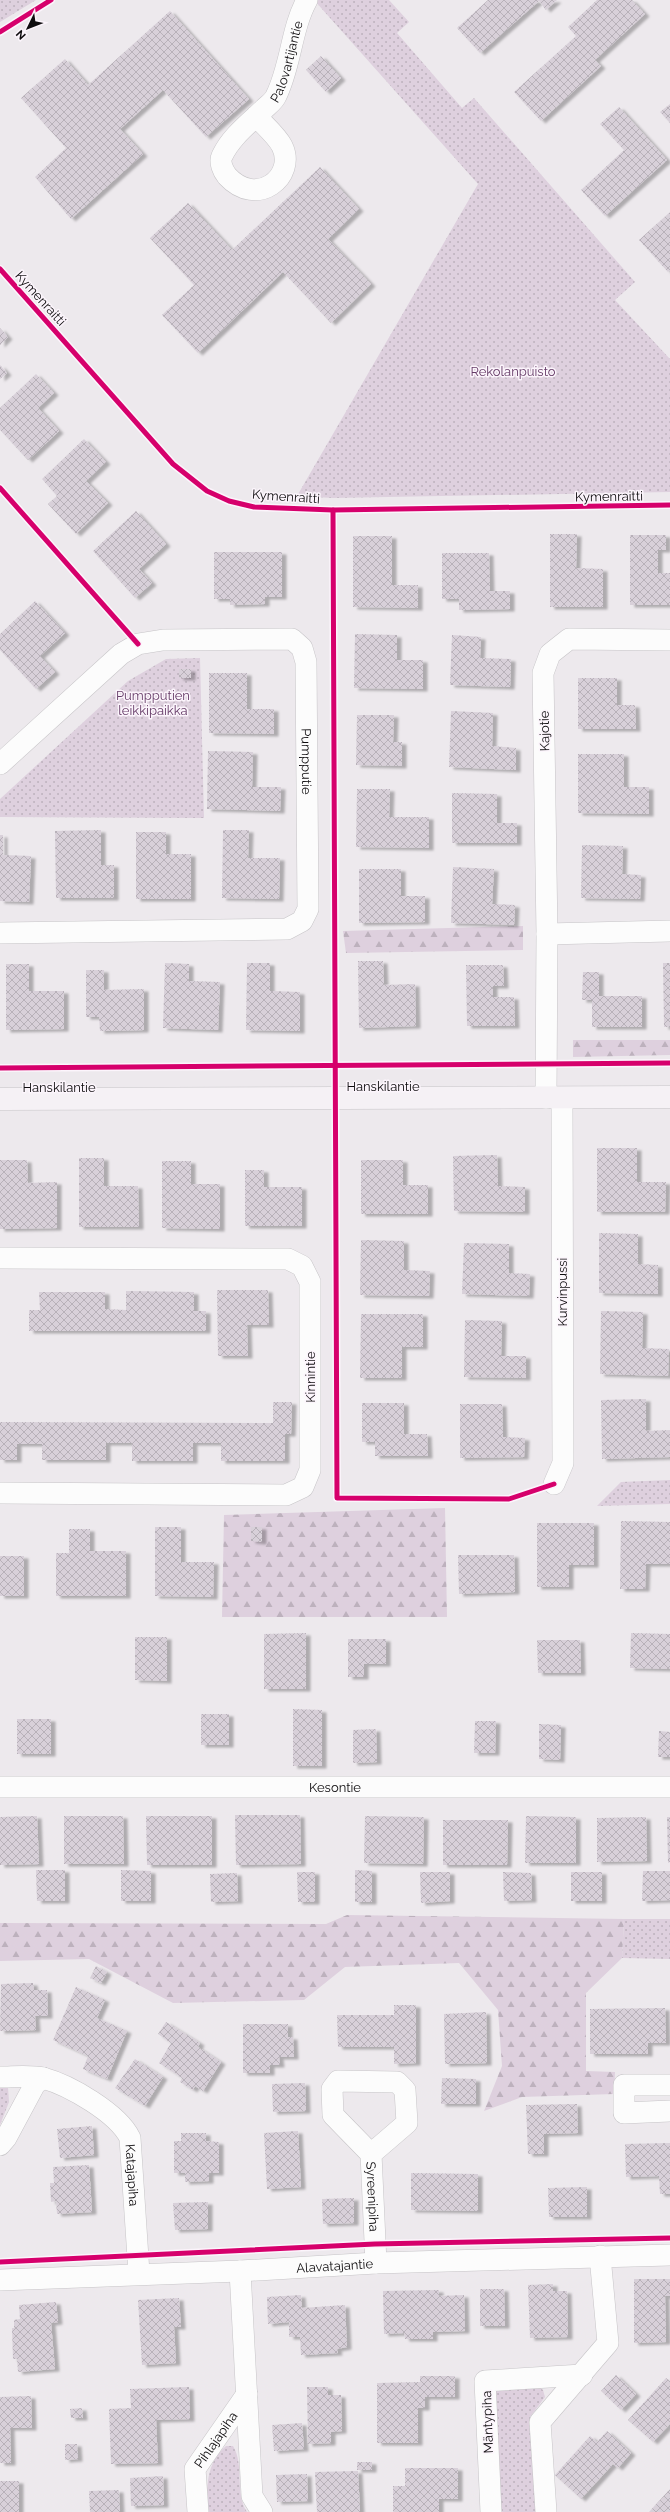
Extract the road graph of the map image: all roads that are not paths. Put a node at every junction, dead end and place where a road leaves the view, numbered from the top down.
1 (306, 0) edge
2 (256, 116) dead end
3 (670, 640) edge
4 (0, 764) edge
5 (670, 931) edge
6 (0, 933) edge
7 (547, 934) junction
8 (670, 1097) edge
9 (554, 1098) junction
10 (0, 1099) edge
11 (0, 1258) edge
12 (554, 1484) dead end
13 (0, 1493) edge
14 (0, 1786) edge
15 (670, 1787) edge
16 (0, 2077) edge
17 (42, 2078) junction
18 (670, 2085) edge
19 (670, 2111) edge
20 (0, 2145) edge
21 (371, 2154) dead end
22 (670, 2255) edge
23 (600, 2256) junction
24 (376, 2262) junction
25 (240, 2271) junction
26 (139, 2273) junction
27 (0, 2280) edge
28 (582, 2375) junction
29 (247, 2394) junction
30 (198, 2512) edge
31 (262, 2512) edge
32 (491, 2512) edge
33 (546, 2512) edge

1 - 2 street, Palovartijantie
3 - 7 street, Kajotie
4 - 6 street, Pumpputie
5 - 7 street
7 - 9 street, Kajotie
8 - 9 street, Hanskilantie
9 - 10 street, Hanskilantie
9 - 12 street, Kurvinpussi
11 - 13 street, Kinnintie
14 - 15 street, Kesontie
16 - 17 street, Katajapiha
17 - 20 street
17 - 26 street, Katajapiha
18 - 19 street
21 - 24 street, Syreenipiha
22 - 23 street, Alavatajantie
23 - 24 street, Alavatajantie
23 - 28 street
24 - 25 street, Alavatajantie
25 - 26 street, Alavatajantie
25 - 29 street, Pihlajapiha
26 - 27 street, Alavatajantie
28 - 32 street, Mäntypiha
28 - 33 street
29 - 30 street, Pihlajapiha
29 - 31 street, Pihlajapiha

